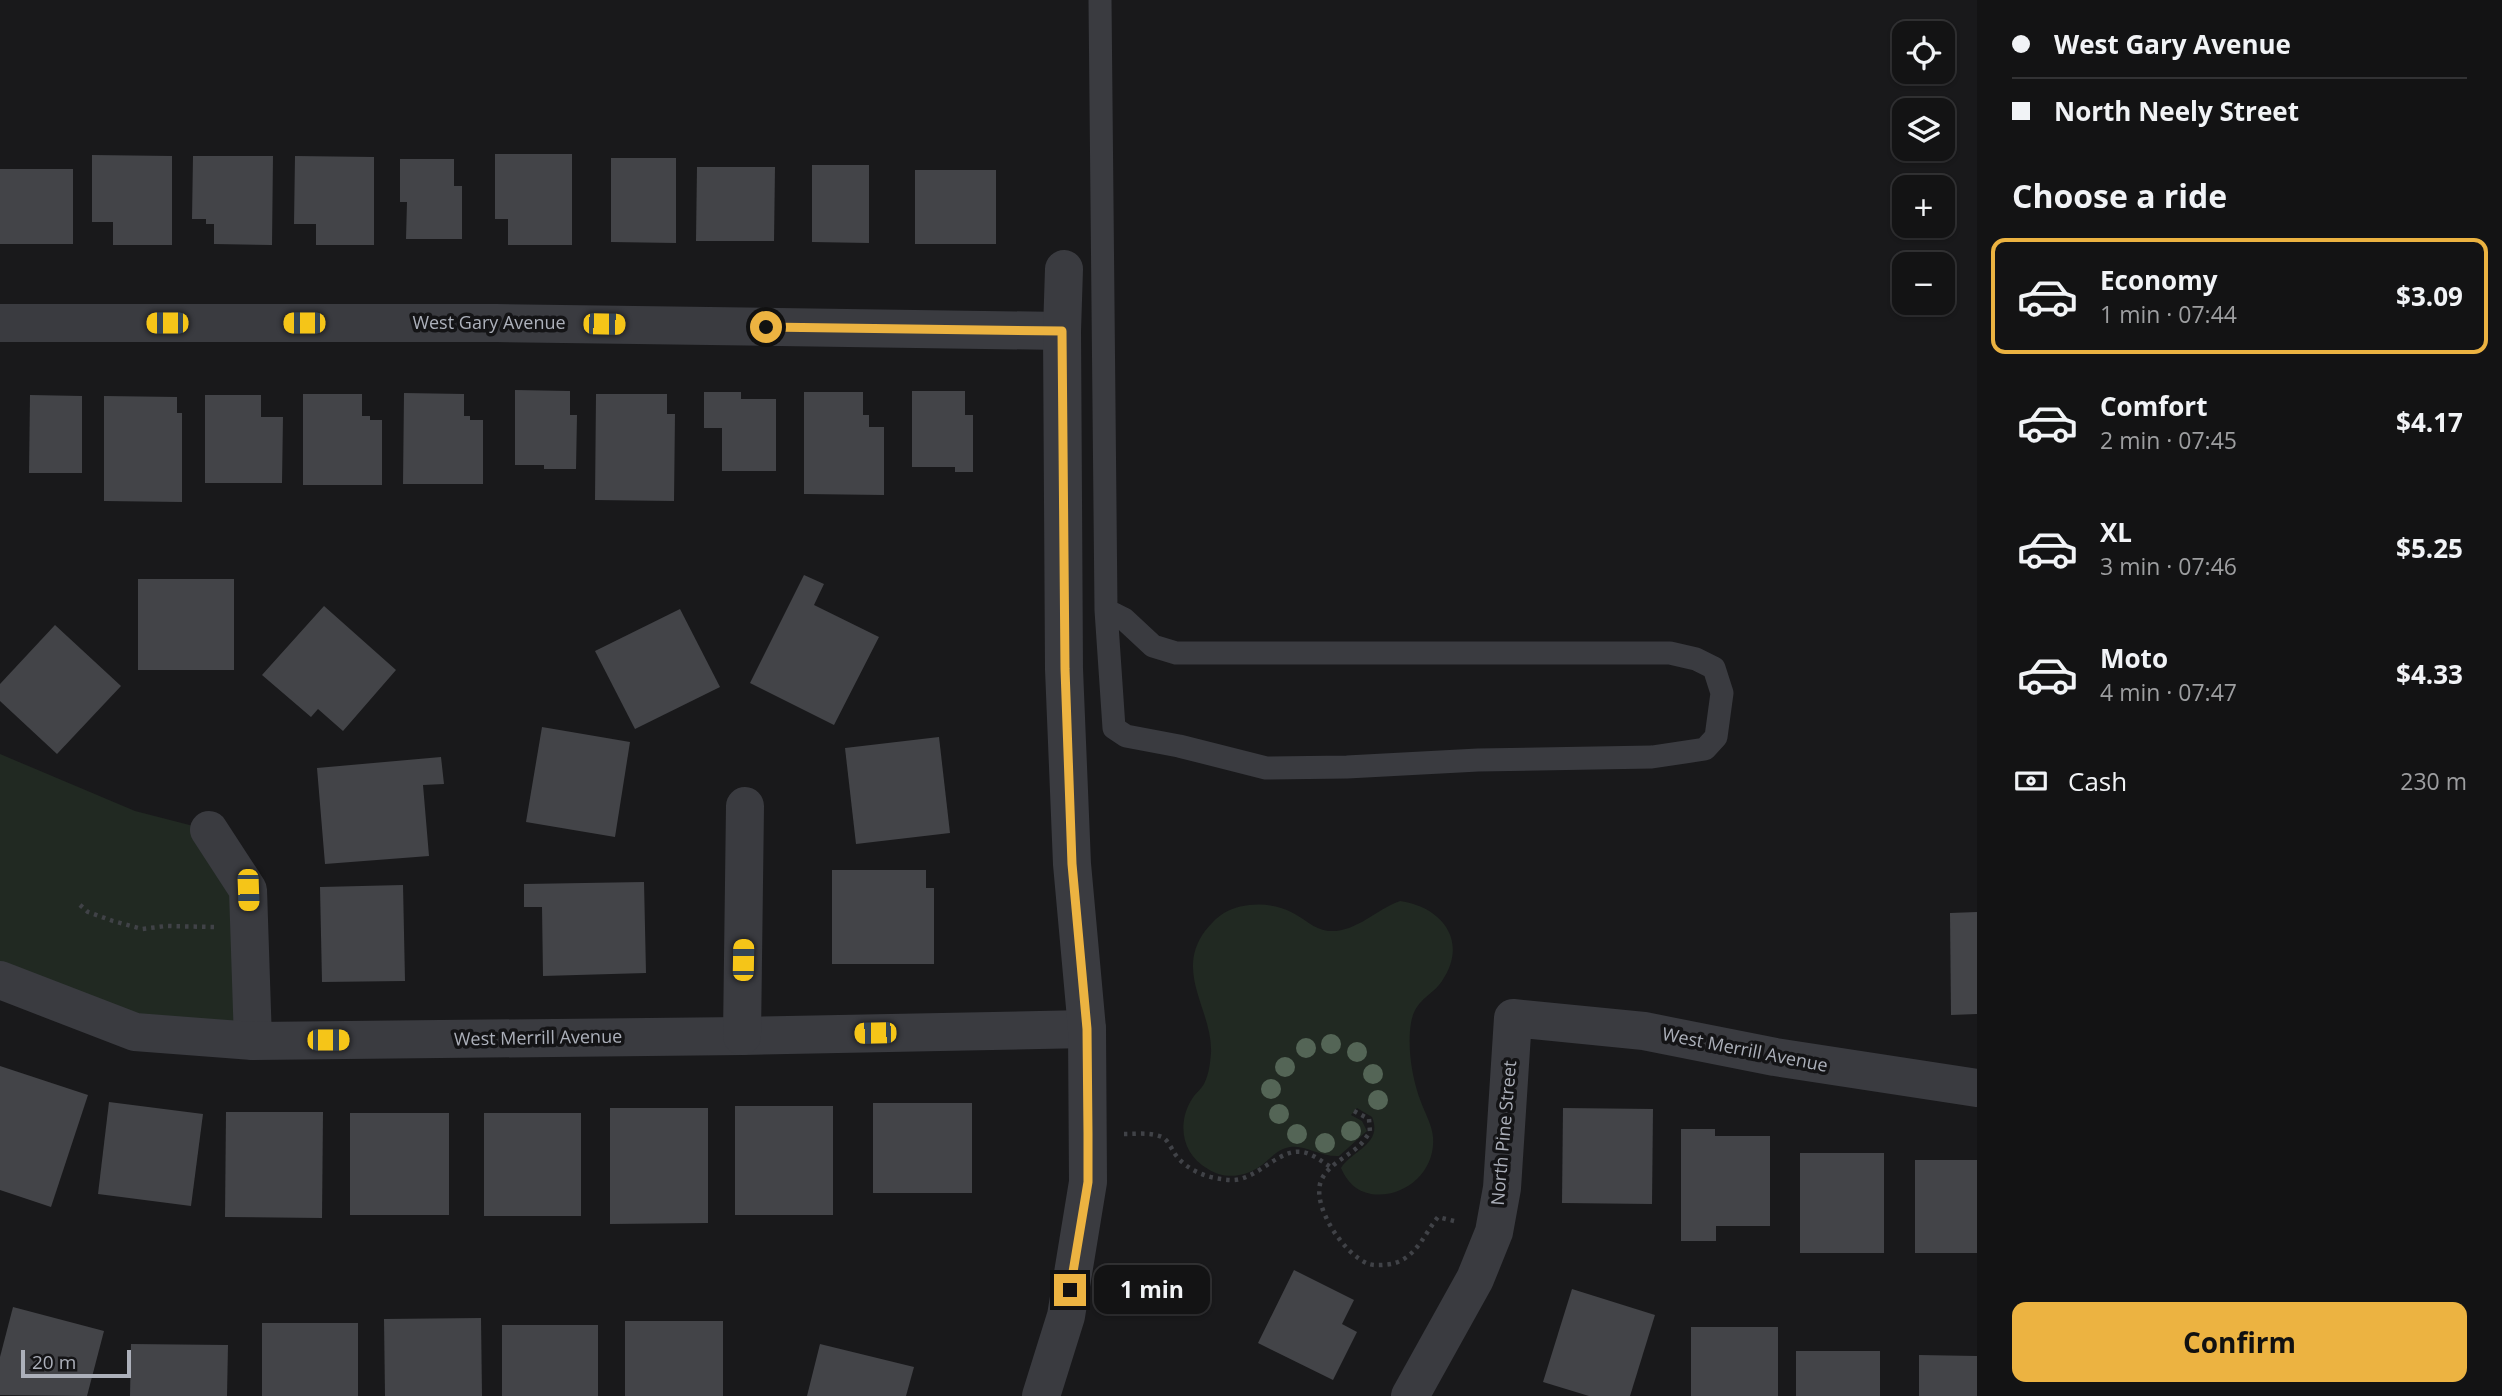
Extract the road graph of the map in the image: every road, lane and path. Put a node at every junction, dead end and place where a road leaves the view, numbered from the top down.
1 (1100, 0) edge
2 (1065, 269) dead end
3 (0, 323) edge
4 (1062, 331) junction
5 (1106, 610) junction
6 (745, 806) dead end
7 (209, 830) dead end
8 (80, 905) dead end
9 (249, 929) junction
10 (0, 980) edge
11 (1513, 1018) joint
12 (1087, 1029) junction
13 (742, 1036) junction
14 (253, 1041) junction
15 (1977, 1088) edge
16 (1354, 1111) dead end
17 (1088, 1134) junction
18 (1332, 1168) junction
19 (1494, 1232) junction
20 (1041, 1396) edge
21 (1410, 1396) edge

1 - 5 lane
2 - 4 street
3 - 4 street, West Gary Avenue
4 - 12 street
5 - 5 lane
6 - 13 street
7 - 9 street
8 - 9 path
9 - 14 street
10 - 14 street, West Merrill Avenue
11 - 15 street, West Merrill Avenue
11 - 19 street, North Pine Street
12 - 13 street, West Merrill Avenue
12 - 17 street
13 - 14 street, West Merrill Avenue
16 - 18 path
17 - 18 path
17 - 20 street
18 - 19 path
19 - 21 street, North Pine Street

